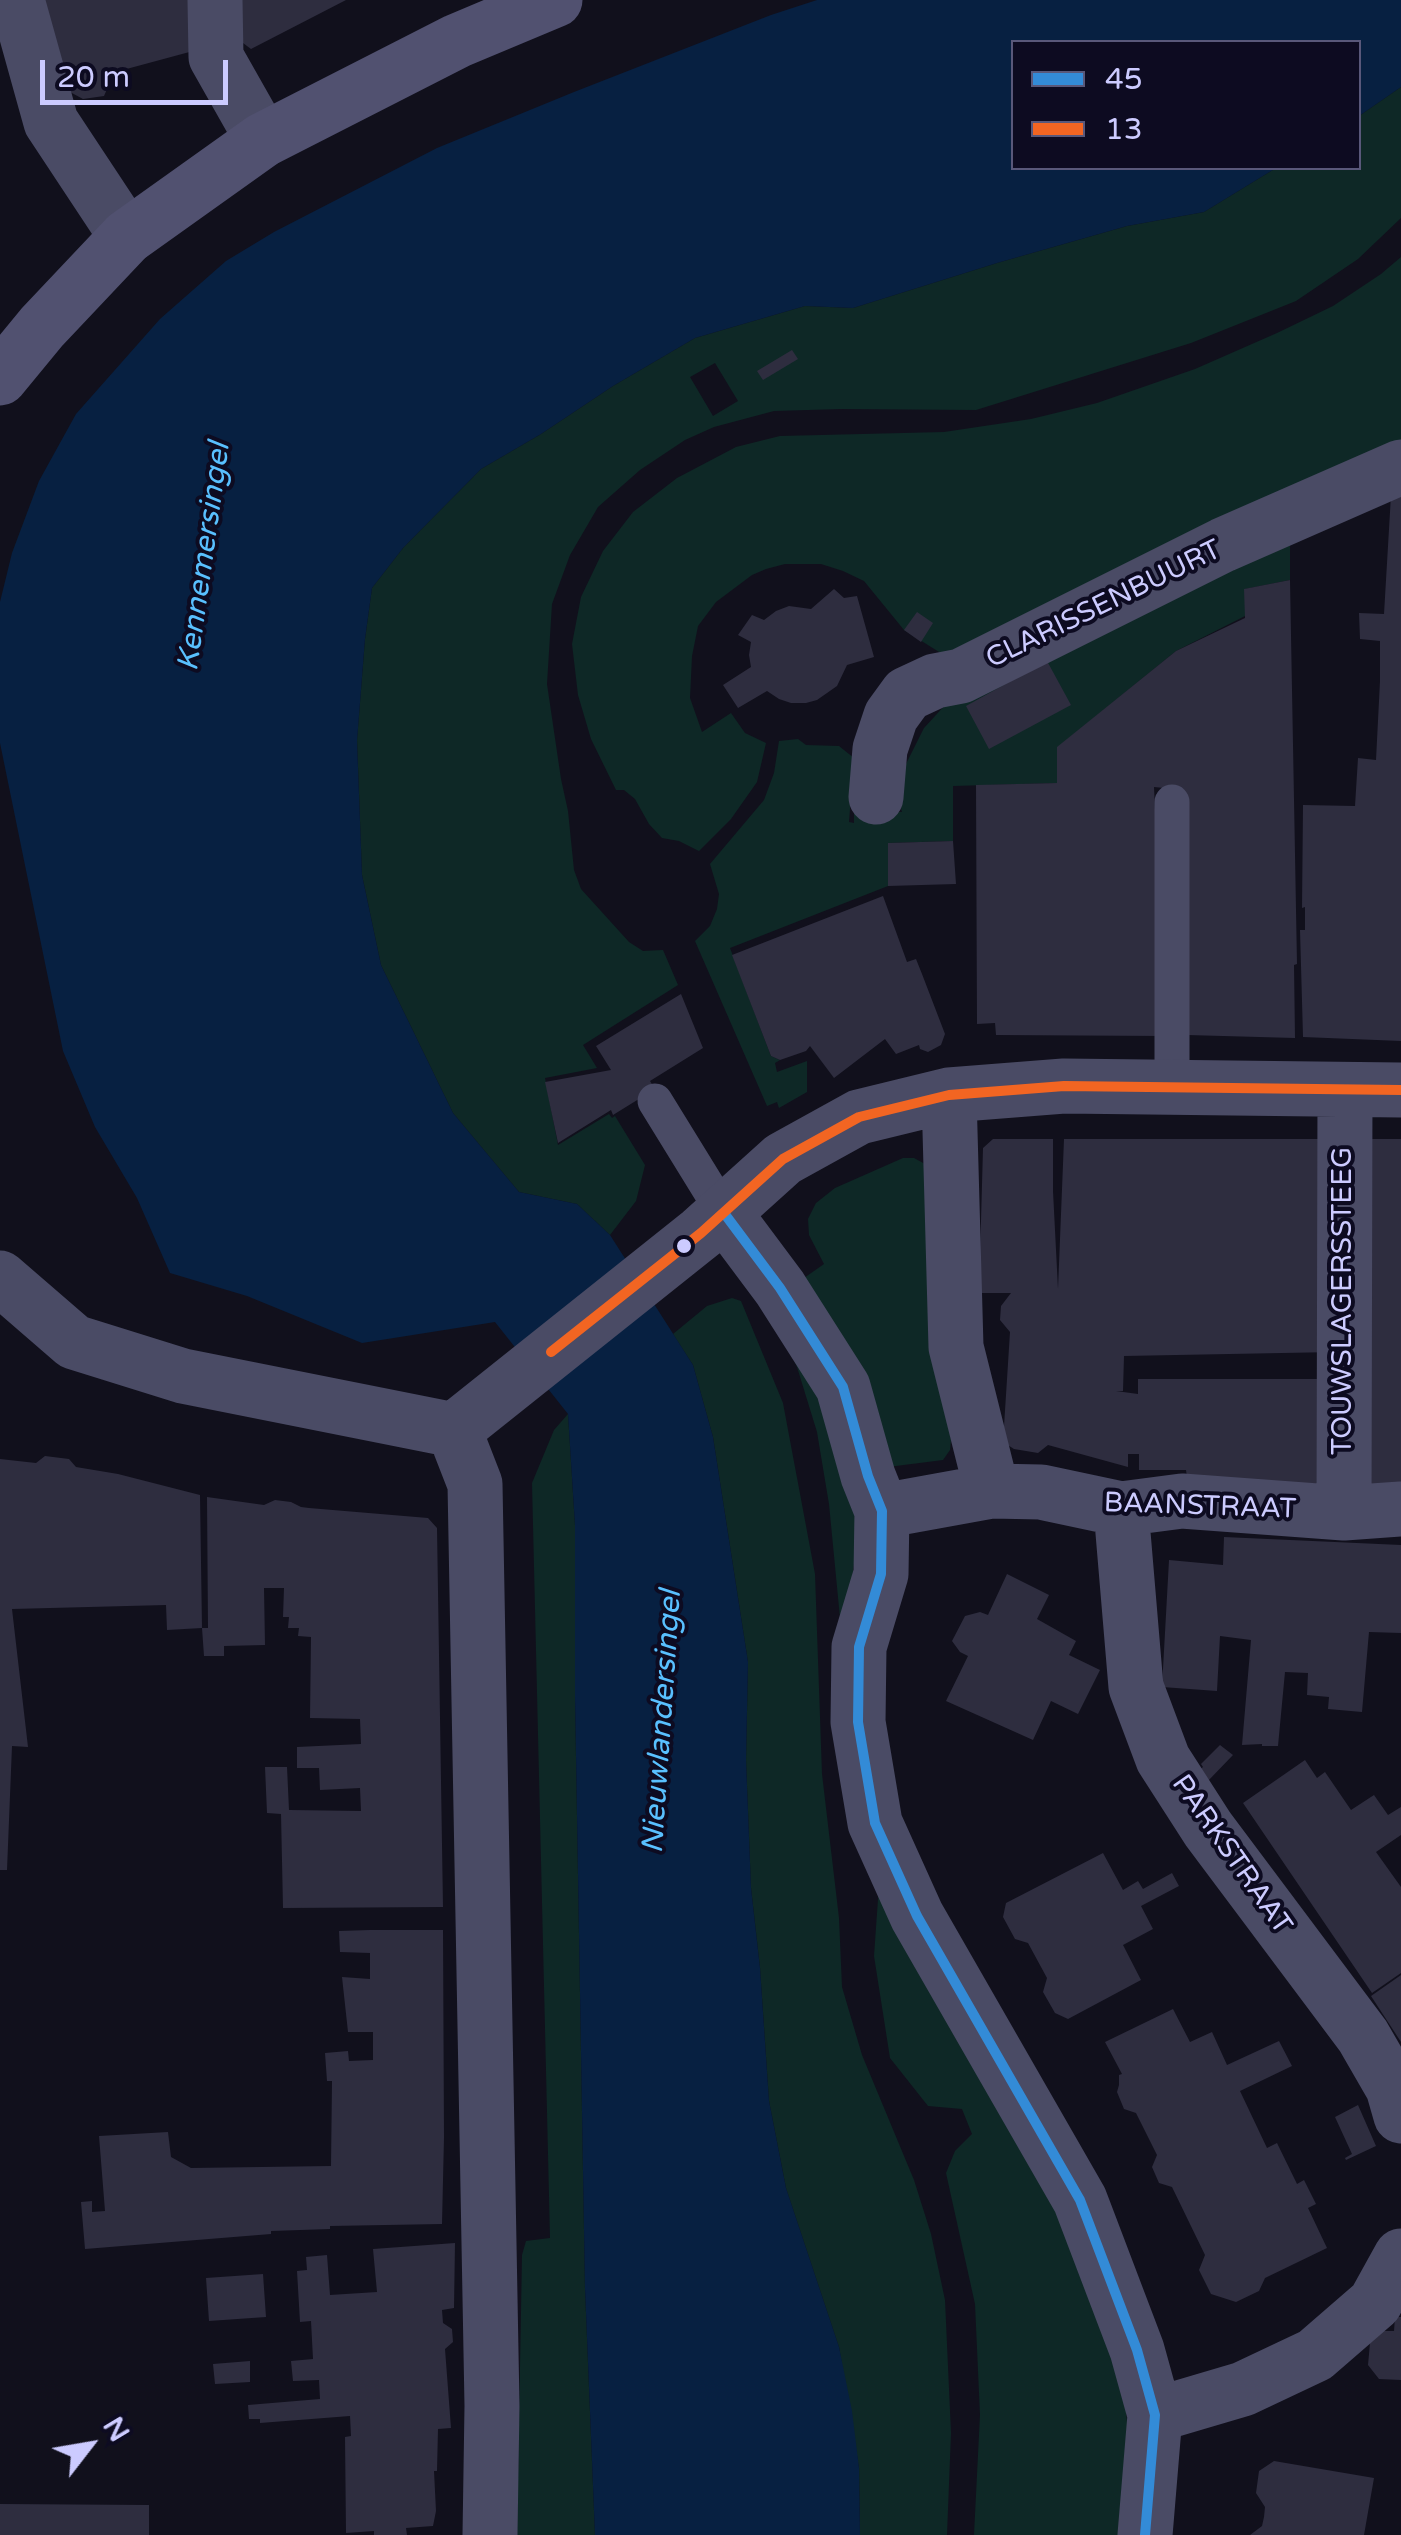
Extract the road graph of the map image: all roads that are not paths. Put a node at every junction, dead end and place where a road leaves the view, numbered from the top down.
1 (17, 0) edge
2 (215, 0) edge
3 (555, 0) edge
4 (263, 140) junction
5 (127, 236) junction
6 (0, 378) edge
7 (1401, 467) edge
8 (876, 797) dead end
9 (1172, 802) dead end
10 (1172, 1087) junction
11 (1345, 1090) junction
12 (1401, 1090) edge
13 (949, 1095) junction
14 (655, 1101) dead end
15 (724, 1212) junction
16 (0, 1278) edge
17 (454, 1430) junction
18 (992, 1492) junction
19 (1401, 1508) edge
20 (1122, 1510) junction
21 (882, 1511) junction
22 (1344, 1513) junction
23 (1401, 2116) edge
24 (1401, 2256) edge
25 (1155, 2415) junction
26 (490, 2535) edge
27 (1145, 2535) edge

1 - 5 street
2 - 4 street
3 - 4 main road
4 - 5 main road
5 - 6 main road
7 - 8 street, CLARISSENBUURT
9 - 10 lane
10 - 11 street
10 - 13 street
11 - 12 street
11 - 22 street, TOUWSLAGERSSTEEG
13 - 15 street
13 - 18 street
14 - 15 lane
15 - 17 street
15 - 21 street
16 - 17 street
17 - 26 street
18 - 20 street, BAANSTRAAT
18 - 21 street, BAANSTRAAT
19 - 22 street, BAANSTRAAT
20 - 22 street, BAANSTRAAT
20 - 23 street, PARKSTRAAT
21 - 25 street
24 - 25 street
25 - 27 street

